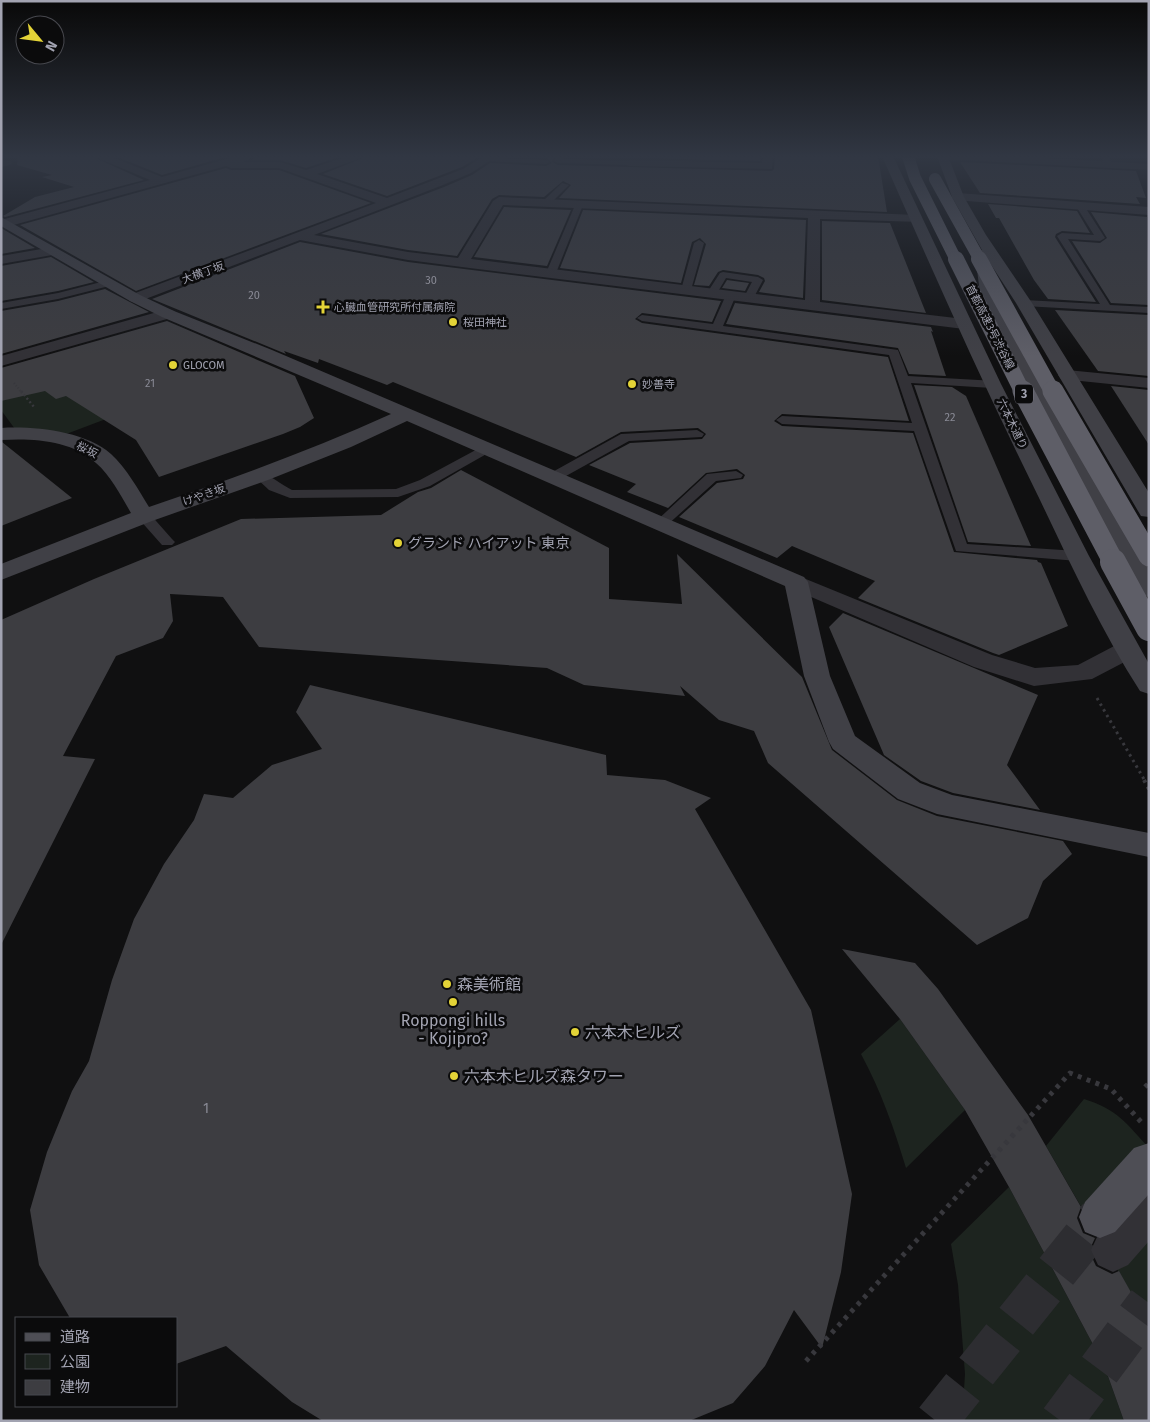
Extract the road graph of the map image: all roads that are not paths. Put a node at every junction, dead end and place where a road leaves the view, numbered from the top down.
1 (3, 222) edge
2 (335, 222) edge
3 (486, 222) edge
4 (572, 222) edge
5 (814, 222) edge
6 (918, 222) edge
7 (937, 222) edge
8 (959, 222) edge
9 (972, 222) edge
10 (1090, 222) edge
11 (979, 235) junction
12 (300, 236) junction
13 (699, 242) dead end
14 (53, 251) junction
15 (1, 260) edge
16 (462, 262) junction
17 (551, 273) junction
18 (109, 283) junction
19 (686, 290) junction
20 (712, 292) junction
21 (731, 295) junction
22 (750, 297) junction
23 (135, 298) junction
24 (1024, 303) junction
25 (812, 305) junction
26 (1, 306) edge
27 (1107, 308) junction
28 (1149, 310) edge
29 (168, 314) junction
30 (642, 318) dead end
31 (964, 324) junction
32 (717, 328) junction
33 (1, 361) edge
34 (1067, 375) junction
35 (903, 379) junction
36 (1149, 383) edge
37 (992, 384) junction
38 (405, 415) junction
39 (782, 420) dead end
40 (920, 427) junction
41 (1, 434) edge
42 (697, 434) dead end
43 (485, 449) junction
44 (736, 475) dead end
45 (261, 476) junction
46 (552, 478) junction
47 (1149, 511) edge
48 (144, 516) junction
49 (660, 524) junction
50 (167, 542) dead end
51 (1078, 556) junction
52 (1149, 556) edge
53 (1, 573) edge
54 (796, 582) junction
55 (1149, 590) edge
56 (1149, 628) edge
57 (1126, 650) junction
58 (1149, 685) edge
59 (1146, 844) edge
60 (1149, 1163) edge
61 (1149, 1208) edge
62 (1106, 1233) joint

1 - 14 main road
2 - 12 street, 大横丁坂
3 - 16 street
4 - 17 lane
5 - 25 street
6 - 31 main road, 六本木通り
7 - 56 highway, 首都高速3号渋谷線 / 3, bridge
8 - 52 highway, 首都高速3号渋谷線 / 3, bridge
9 - 11 main road
10 - 27 lane
11 - 24 main road
11 - 55 main road
12 - 16 street
12 - 23 street, 大横丁坂
13 - 19 lane
14 - 15 street
14 - 18 main road
16 - 17 street
17 - 19 street
18 - 23 main road
18 - 26 lane
19 - 20 street
20 - 21 street
20 - 22 lane
21 - 22 street
21 - 32 lane
22 - 25 street
23 - 29 main road
24 - 27 lane
24 - 34 main road
25 - 31 street
27 - 28 lane
29 - 33 street
29 - 38 main road
30 - 32 lane
31 - 37 main road, 六本木通り
32 - 35 lane
34 - 36 street
34 - 47 main road
35 - 37 lane
35 - 40 lane
37 - 51 main road, 六本木通り
38 - 43 main road
38 - 45 main road, けやき坂
39 - 40 lane
40 - 51 lane
41 - 48 main road, 桜坂
42 - 46 lane
43 - 45 lane
43 - 46 main road
44 - 49 lane
45 - 48 main road, けやき坂
46 - 49 main road
48 - 50 lane
48 - 53 main road, けやき坂
49 - 54 main road
51 - 57 main road, 六本木通り
54 - 57 street
54 - 59 main road
57 - 58 main road, 六本木通り
60 - 62 main road
61 - 62 street

